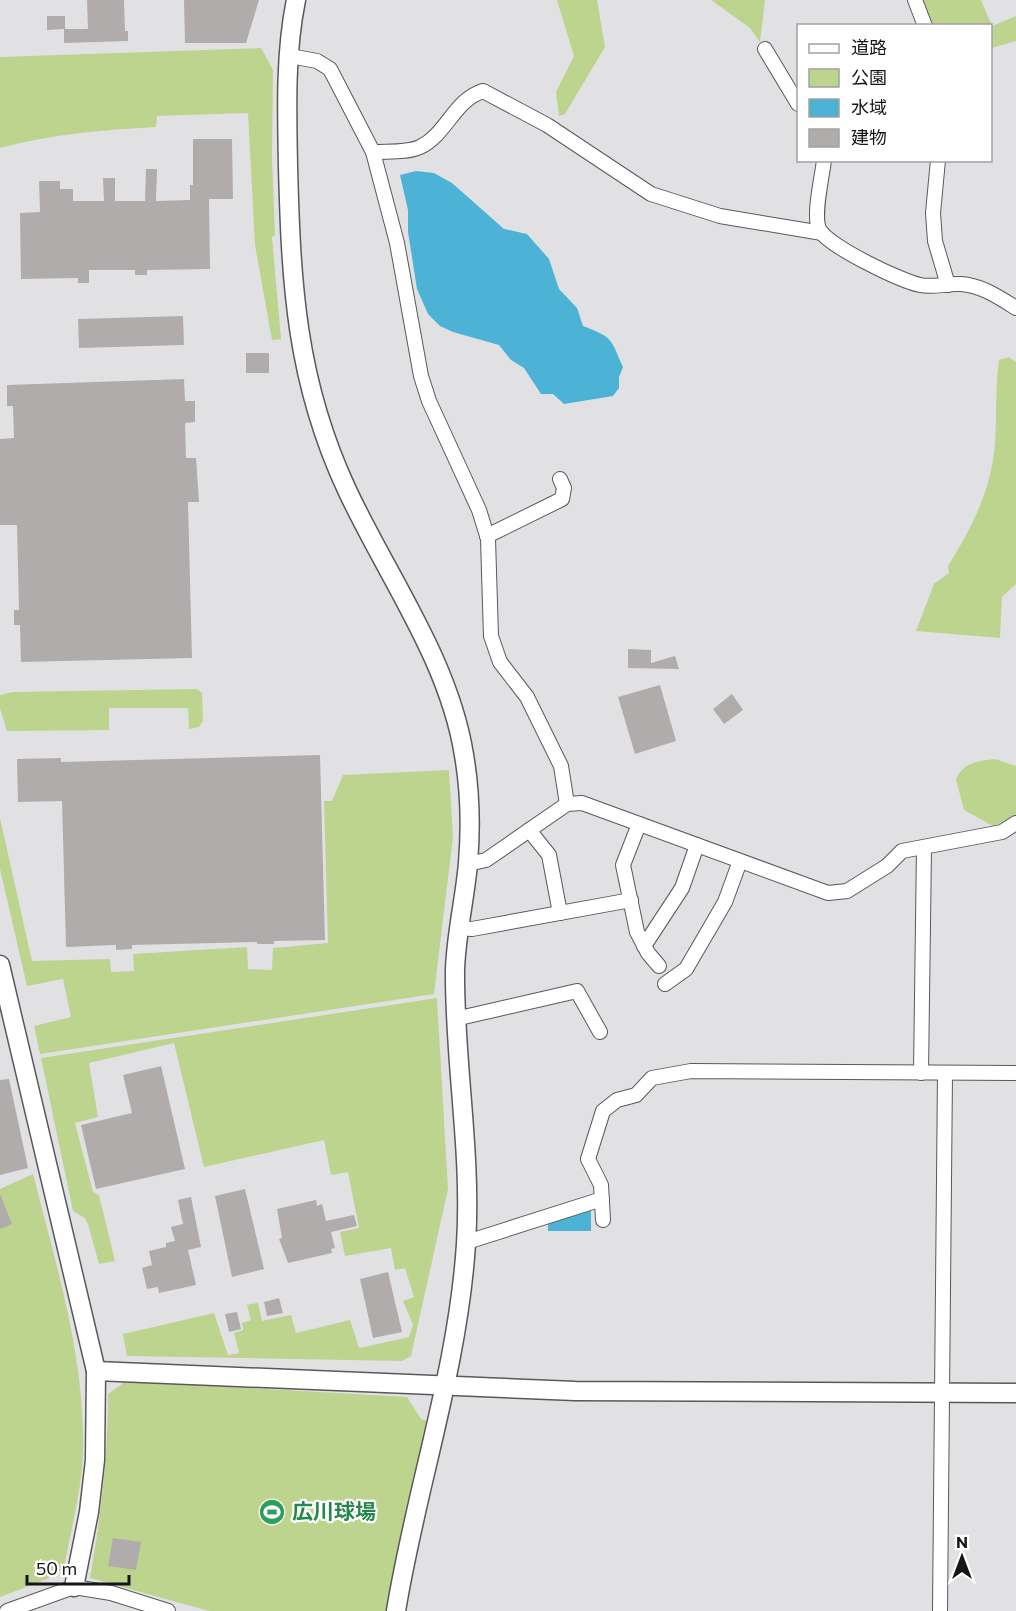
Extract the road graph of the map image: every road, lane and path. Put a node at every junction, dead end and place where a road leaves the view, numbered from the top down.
1 (296, 0) edge
2 (915, 0) edge
3 (925, 24) edge
4 (765, 49) dead end
5 (290, 56) junction
6 (797, 102) edge
7 (373, 152) junction
8 (824, 162) edge
9 (938, 162) edge
10 (822, 234) junction
11 (948, 285) junction
12 (1016, 308) edge
13 (560, 479) dead end
14 (487, 536) junction
15 (567, 804) junction
16 (1016, 823) edge
17 (639, 824) junction
18 (529, 830) junction
19 (697, 845) junction
20 (924, 848) junction
21 (740, 861) junction
22 (468, 864) junction
23 (630, 900) junction
24 (560, 913) junction
25 (459, 928) junction
26 (644, 946) junction
27 (0, 965) edge
28 (659, 966) dead end
29 (665, 984) dead end
30 (6, 1015) edge
31 (455, 1019) junction
32 (600, 1032) dead end
33 (921, 1073) junction
34 (945, 1073) junction
35 (1016, 1073) edge
36 (602, 1199) junction
37 (603, 1220) dead end
38 (467, 1242) junction
39 (96, 1371) junction
40 (447, 1384) junction
41 (943, 1392) junction
42 (1016, 1393) edge
43 (74, 1587) junction
44 (7, 1611) edge
45 (168, 1611) edge
46 (396, 1611) edge
47 (940, 1611) edge

1 - 5 street
2 - 3 street
4 - 6 street
5 - 7 street
5 - 22 street
7 - 10 street
7 - 14 street
8 - 10 street
9 - 11 street
10 - 11 street
11 - 12 street
13 - 14 street
14 - 15 street
15 - 17 street
15 - 18 street
16 - 20 street
17 - 19 street
17 - 23 street
18 - 22 street
18 - 24 street
19 - 21 street
19 - 26 street
20 - 21 street
20 - 33 street
21 - 29 street
22 - 25 street
23 - 24 street
23 - 26 street
24 - 25 street
25 - 31 street
26 - 28 street
27 - 30 street
30 - 39 street
31 - 32 street
31 - 38 street
33 - 34 street
33 - 36 street
34 - 35 street
34 - 41 street
36 - 37 street
36 - 38 street
38 - 40 street
39 - 40 street
39 - 43 street
40 - 41 street
40 - 46 street
41 - 42 street
41 - 47 street
43 - 44 street
43 - 45 street

